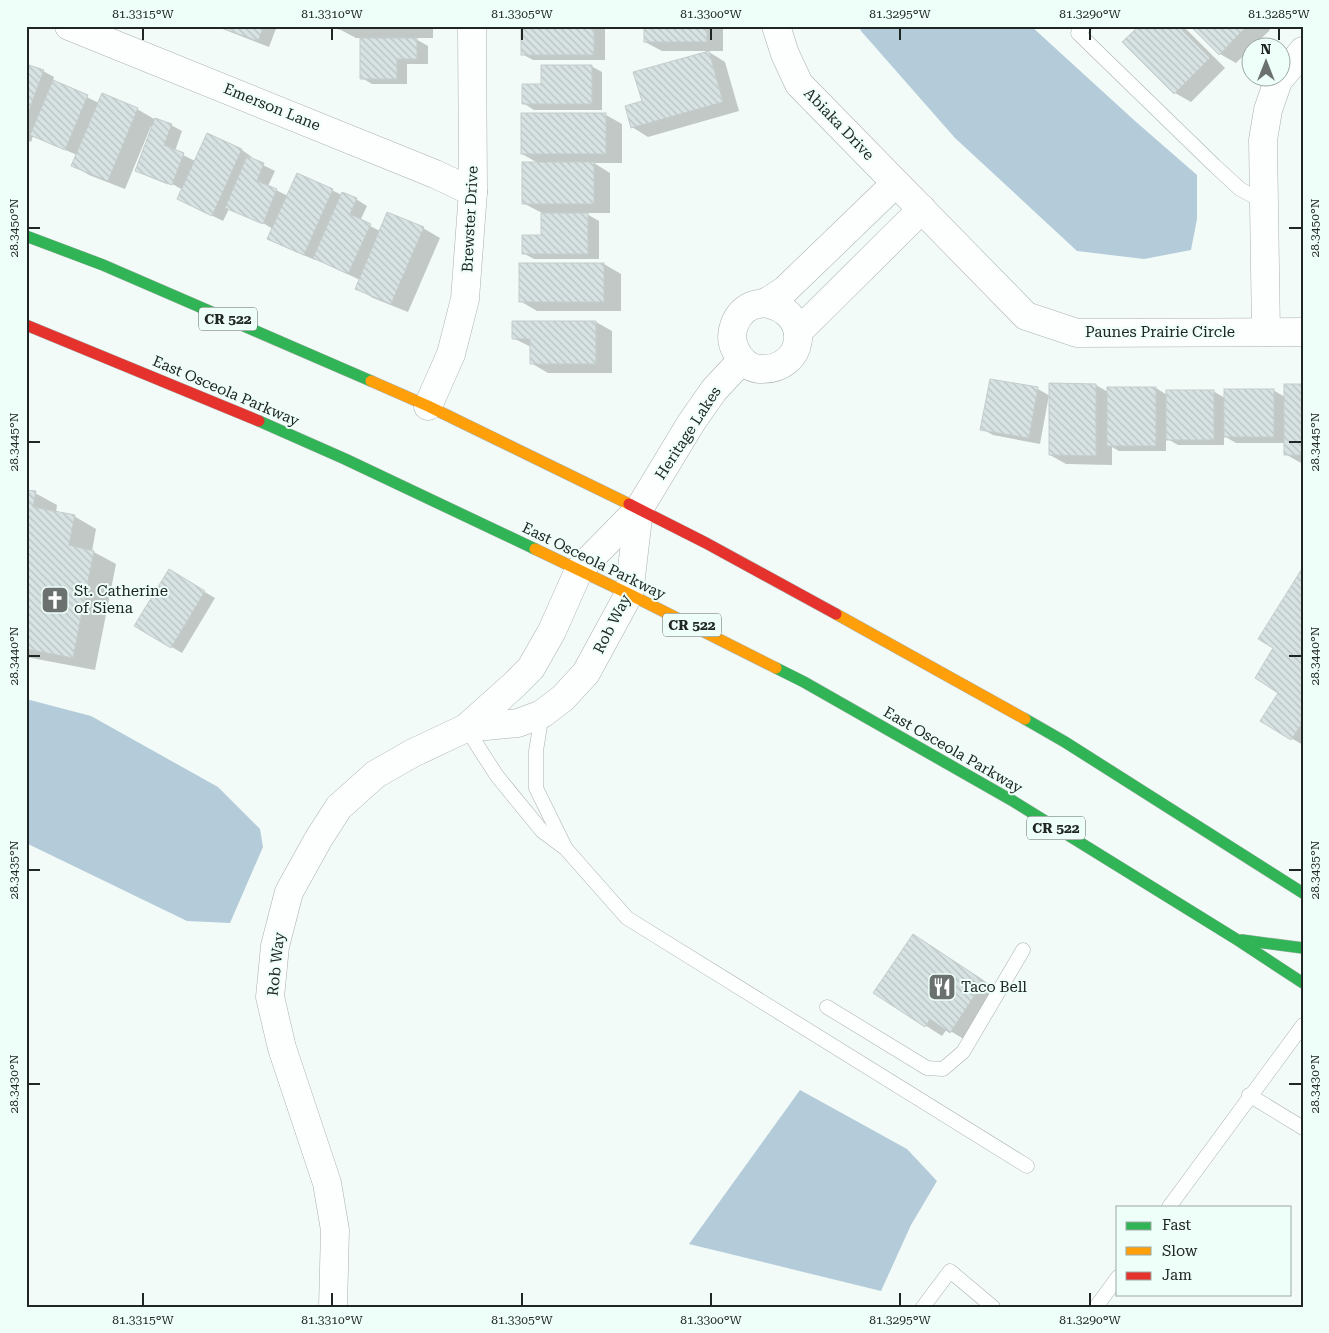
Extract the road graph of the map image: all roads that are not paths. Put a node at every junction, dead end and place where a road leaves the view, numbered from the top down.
1 (69, 26) edge
2 (472, 26) edge
3 (776, 26) edge
4 (1078, 28) edge
5 (1303, 52) edge
6 (1292, 64) edge
7 (1277, 88) edge
8 (896, 183) junction
9 (473, 192) junction
10 (1264, 202) junction
11 (922, 209) junction
12 (26, 236) edge
13 (764, 303) junction
14 (26, 325) edge
15 (798, 332) junction
16 (1266, 332) junction
17 (1303, 332) edge
18 (742, 360) junction
19 (428, 406) junction
20 (640, 509) junction
21 (579, 570) junction
22 (629, 594) junction
23 (542, 714) junction
24 (466, 728) junction
25 (566, 849) junction
26 (1303, 893) edge
27 (1236, 939) junction
28 (1303, 948) edge
29 (1023, 950) dead end
30 (1303, 983) edge
31 (827, 1007) dead end
32 (1303, 1025) edge
33 (1249, 1095) junction
34 (1303, 1128) edge
35 (1027, 1166) dead end
36 (1170, 1206) edge
37 (1116, 1280) edge
38 (333, 1307) edge
39 (923, 1307) edge
40 (993, 1307) edge
41 (1096, 1307) edge

1 - 9 street, Emerson Lane
2 - 9 street, Brewster Drive
3 - 8 street, Abiaka Drive
4 - 10 lane
5 - 6 street
7 - 10 street
8 - 11 street, Abiaka Drive
8 - 13 street
9 - 19 street, Brewster Drive
10 - 16 street
11 - 15 street
11 - 16 street, Paunes Prairie Circle
12 - 19 main road, CR 522
13 - 15 street
13 - 18 street
14 - 21 main road, East Osceola Parkway / CR 522
15 - 18 street
16 - 17 street, Paunes Prairie Circle
18 - 20 street, Heritage Lakes
19 - 20 main road, CR 522
20 - 21 street, Rob Way
20 - 22 street, Rob Way
20 - 26 main road, CR 522
21 - 22 main road, East Osceola Parkway / CR 522
21 - 24 street, Rob Way
22 - 23 street, Rob Way
22 - 27 main road, East Osceola Parkway / CR 522
23 - 24 street, Rob Way
23 - 25 lane
24 - 25 lane
24 - 38 street, Rob Way
25 - 35 lane
27 - 28 main road
27 - 30 main road, East Osceola Parkway / CR 522
29 - 31 lane
32 - 33 lane
33 - 34 lane
33 - 36 lane
37 - 41 lane
39 - 40 lane

